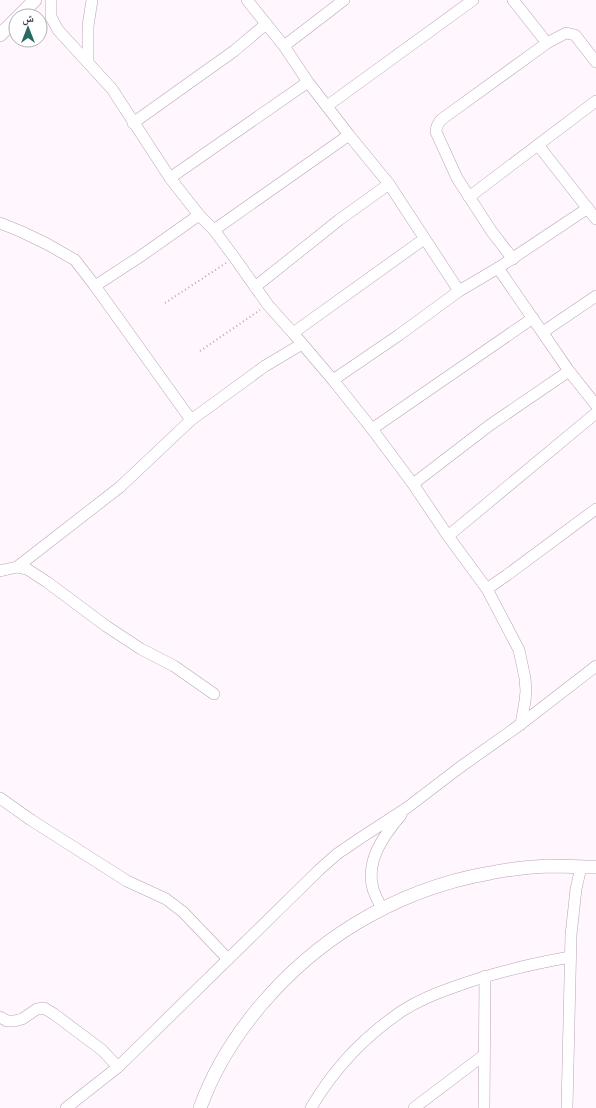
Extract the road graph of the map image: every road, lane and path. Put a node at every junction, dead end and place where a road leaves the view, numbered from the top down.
1 (35, 0) edge
2 (51, 0) edge
3 (92, 0) edge
4 (247, 0) edge
5 (344, 0) edge
6 (474, 0) edge
7 (513, 0) edge
8 (27, 8) edge
9 (266, 24) junction
10 (8, 27) edge
11 (0, 35) edge
12 (547, 43) junction
13 (284, 46) junction
14 (88, 62) junction
15 (596, 62) edge
16 (308, 82) junction
17 (596, 101) edge
18 (327, 106) junction
19 (133, 123) junction
20 (348, 135) junction
21 (538, 145) junction
22 (170, 178) junction
23 (389, 184) junction
24 (469, 197) junction
25 (588, 208) junction
26 (199, 215) junction
27 (596, 219) edge
28 (0, 223) edge
29 (214, 230) junction
30 (424, 239) junction
31 (234, 257) junction
32 (513, 259) junction
33 (498, 268) junction
34 (96, 286) junction
35 (256, 287) junction
36 (458, 291) junction
37 (596, 296) edge
38 (165, 303) dead end
39 (268, 305) junction
40 (533, 318) junction
41 (293, 332) junction
42 (543, 332) junction
43 (302, 344) junction
44 (200, 351) dead end
45 (569, 371) junction
46 (333, 380) junction
47 (596, 405) edge
48 (596, 413) edge
49 (191, 420) junction
50 (372, 429) junction
51 (413, 484) junction
52 (596, 509) edge
53 (448, 536) junction
54 (18, 567) junction
55 (0, 570) edge
56 (487, 589) junction
57 (596, 666) edge
58 (214, 694) dead end
59 (521, 724) junction
60 (0, 798) edge
61 (408, 807) junction
62 (581, 867) junction
63 (596, 867) edge
64 (382, 909) junction
65 (570, 957) junction
66 (228, 960) junction
67 (485, 976) junction
68 (0, 1017) edge
69 (484, 1055) junction
70 (118, 1066) junction
71 (66, 1108) edge
72 (200, 1108) edge
73 (310, 1108) edge
74 (414, 1108) edge
75 (484, 1108) edge
76 (567, 1108) edge

1 - 8 street
2 - 14 street
3 - 14 street
4 - 9 street
5 - 13 street
6 - 18 street
7 - 12 street
9 - 13 street
9 - 19 street
10 - 11 street
12 - 15 street
12 - 24 street
13 - 16 street
14 - 19 street
16 - 18 street
16 - 22 street
17 - 21 street
18 - 20 street
19 - 22 street
20 - 23 street
20 - 29 street
21 - 24 street
21 - 25 street
22 - 26 street
23 - 30 street
23 - 35 street
24 - 32 street
25 - 27 street
25 - 32 street
26 - 29 street
26 - 34 street
28 - 34 street
29 - 31 street
30 - 36 street
30 - 41 street
31 - 35 street
31 - 38 path
32 - 33 street
33 - 36 street
33 - 40 street
34 - 49 street
35 - 39 street
36 - 46 street
37 - 42 street
39 - 41 street
39 - 44 path
40 - 42 street
40 - 50 street
41 - 43 street
42 - 45 street
43 - 46 street
43 - 49 street
45 - 47 street
45 - 51 street
46 - 50 street
48 - 53 street
49 - 54 street
50 - 51 street
51 - 53 street
52 - 56 street
53 - 56 street
54 - 55 street
54 - 58 street
56 - 59 street
57 - 59 street
59 - 61 street
60 - 66 street
61 - 64 street
61 - 66 street
62 - 63 street
62 - 64 street
62 - 65 street
64 - 72 street
65 - 67 street
65 - 76 street
66 - 70 street
67 - 69 street
67 - 73 street
68 - 70 street
69 - 74 street
69 - 75 street
70 - 71 street

